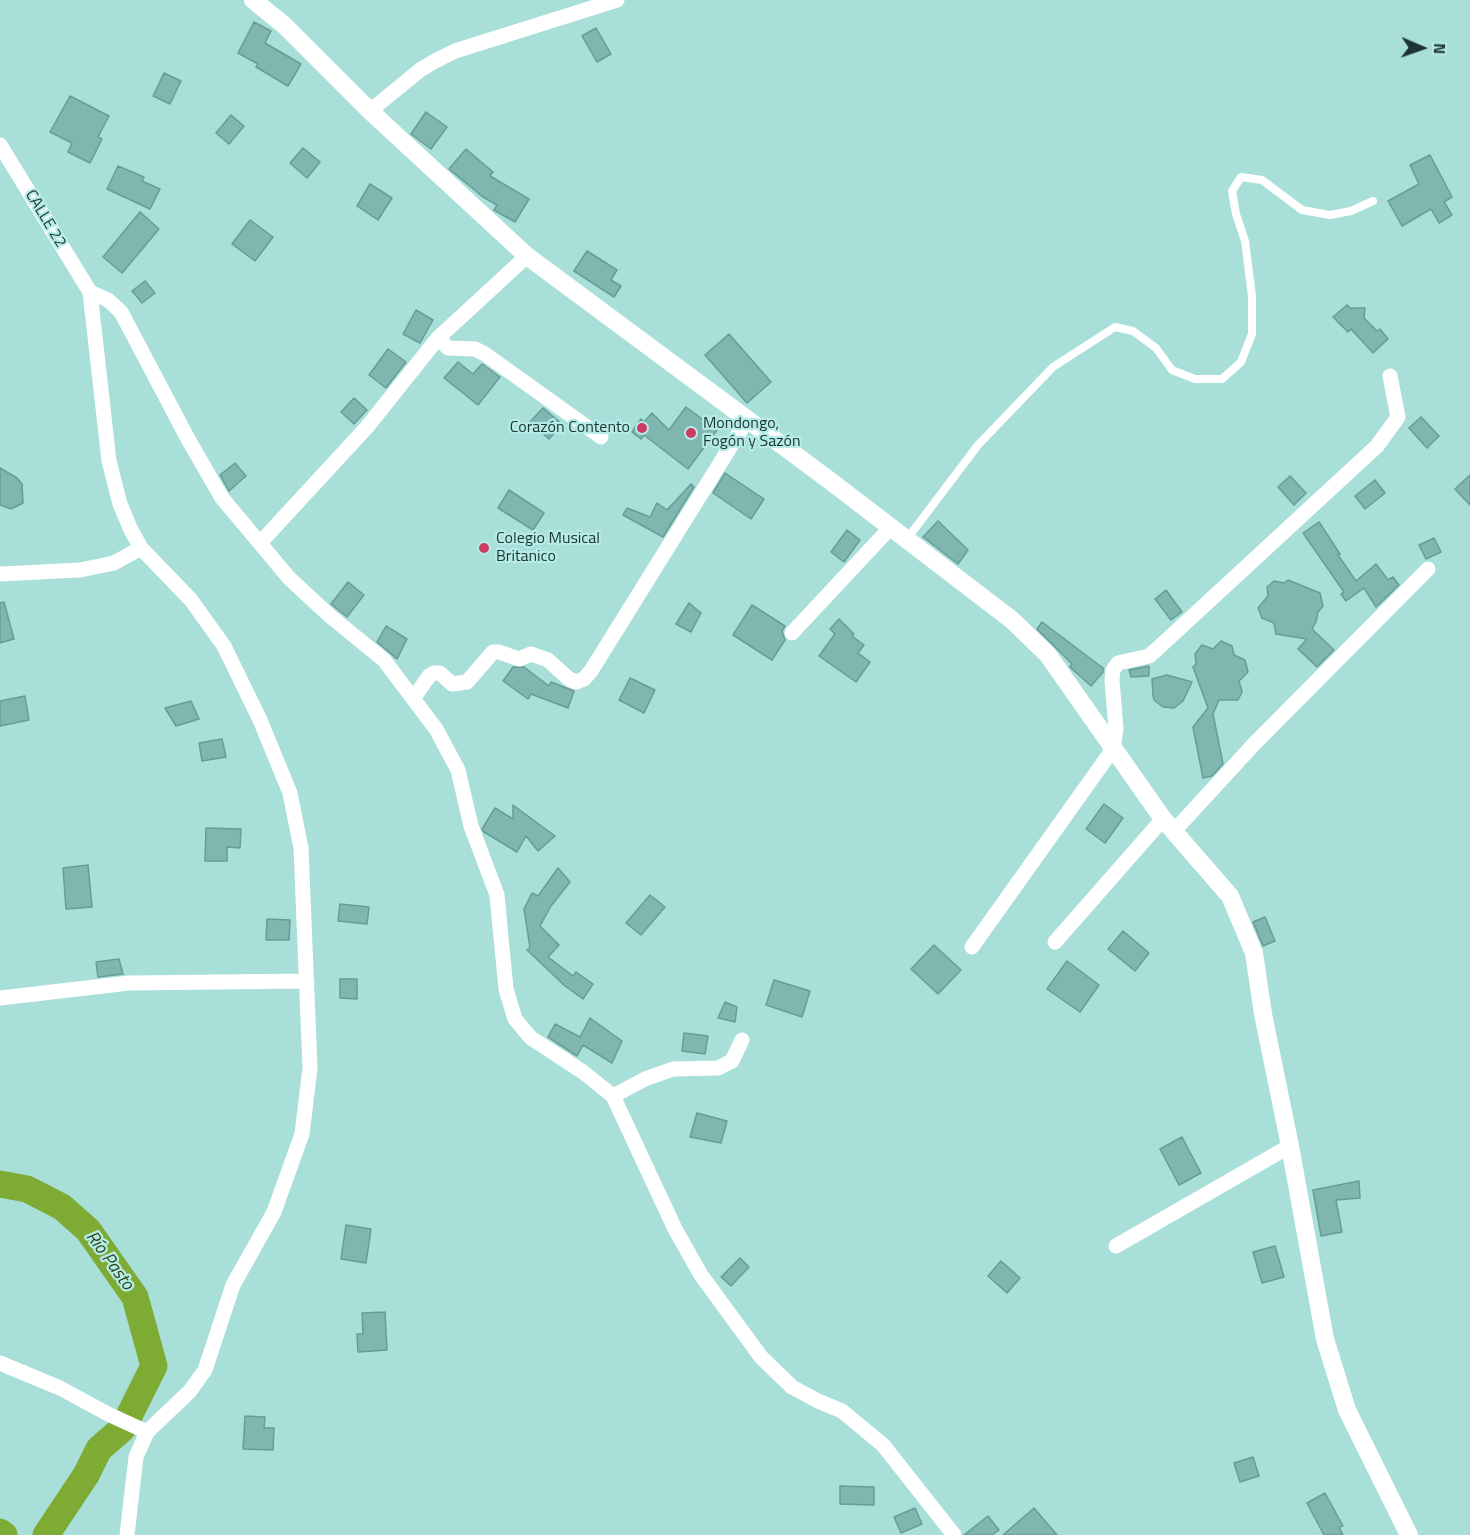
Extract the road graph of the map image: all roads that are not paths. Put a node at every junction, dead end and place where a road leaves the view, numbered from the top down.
1 (253, 0) edge
2 (617, 0) edge
3 (370, 111) junction
4 (0, 145) edge
5 (1373, 201) dead end
6 (527, 256) junction
7 (90, 292) junction
8 (438, 338) junction
9 (1390, 376) dead end
10 (747, 420) junction
11 (601, 437) dead end
12 (891, 526) junction
13 (907, 539) junction
14 (260, 543) junction
15 (141, 548) junction
16 (1428, 569) dead end
17 (0, 574) edge
18 (792, 633) dead end
19 (413, 699) junction
20 (1113, 749) junction
21 (1168, 825) junction
22 (1055, 942) dead end
23 (972, 947) dead end
24 (306, 981) junction
25 (0, 998) edge
26 (742, 1040) dead end
27 (613, 1096) junction
28 (1290, 1146) junction
29 (1116, 1245) dead end
30 (0, 1363) edge
31 (142, 1429) junction
32 (127, 1535) edge
33 (954, 1535) edge
34 (1409, 1535) edge

1 - 3 street
2 - 3 street
3 - 6 street
4 - 7 street, CALLE 22
5 - 13 lane
6 - 8 street
6 - 10 street
7 - 14 street
7 - 15 street
8 - 11 street
8 - 14 street
9 - 20 street
10 - 12 street
10 - 19 street
12 - 13 street
12 - 18 street
13 - 20 street
14 - 19 street
15 - 17 street
15 - 24 street
16 - 21 street
19 - 27 street
20 - 21 street
20 - 23 street
21 - 22 street
21 - 28 street
24 - 25 street
24 - 31 street
26 - 27 street
27 - 33 street
28 - 29 street
28 - 34 street
30 - 31 street
31 - 32 street

